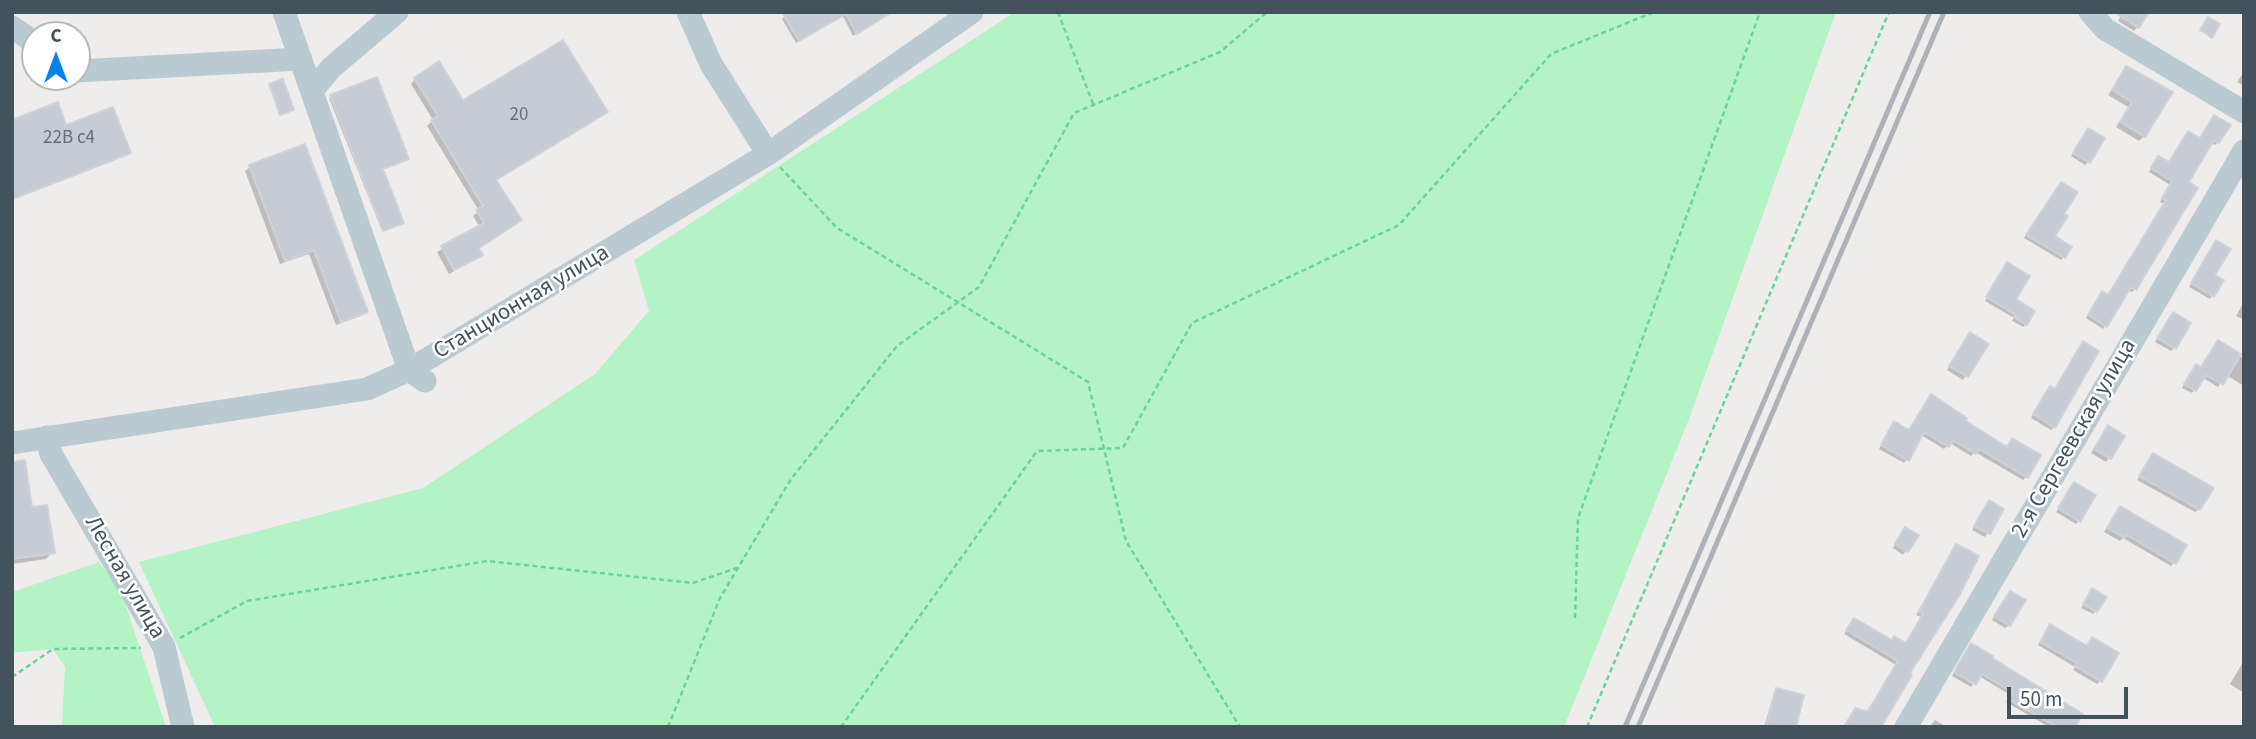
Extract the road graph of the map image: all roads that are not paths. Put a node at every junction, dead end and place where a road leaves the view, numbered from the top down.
1 (284, 12) edge
2 (397, 12) edge
3 (688, 12) edge
4 (972, 12) edge
5 (2090, 12) edge
6 (939, 22) edge
7 (300, 59) junction
8 (91, 70) edge
9 (312, 91) junction
10 (2244, 112) edge
11 (2244, 151) edge
12 (768, 155) junction
13 (417, 376) junction
14 (47, 437) junction
15 (12, 443) edge
16 (183, 727) edge
17 (1906, 727) edge

1 - 7 street
2 - 9 street
3 - 12 street
4 - 6 street, Станционная улица
5 - 10 street
6 - 12 street, Станционная улица
7 - 8 street
7 - 9 street
9 - 13 street
11 - 17 street, 2-я Сергеевская улица
12 - 13 street, Станционная улица
13 - 14 street, Станционная улица
14 - 15 street, Станционная улица
14 - 16 street, Лесная улица

